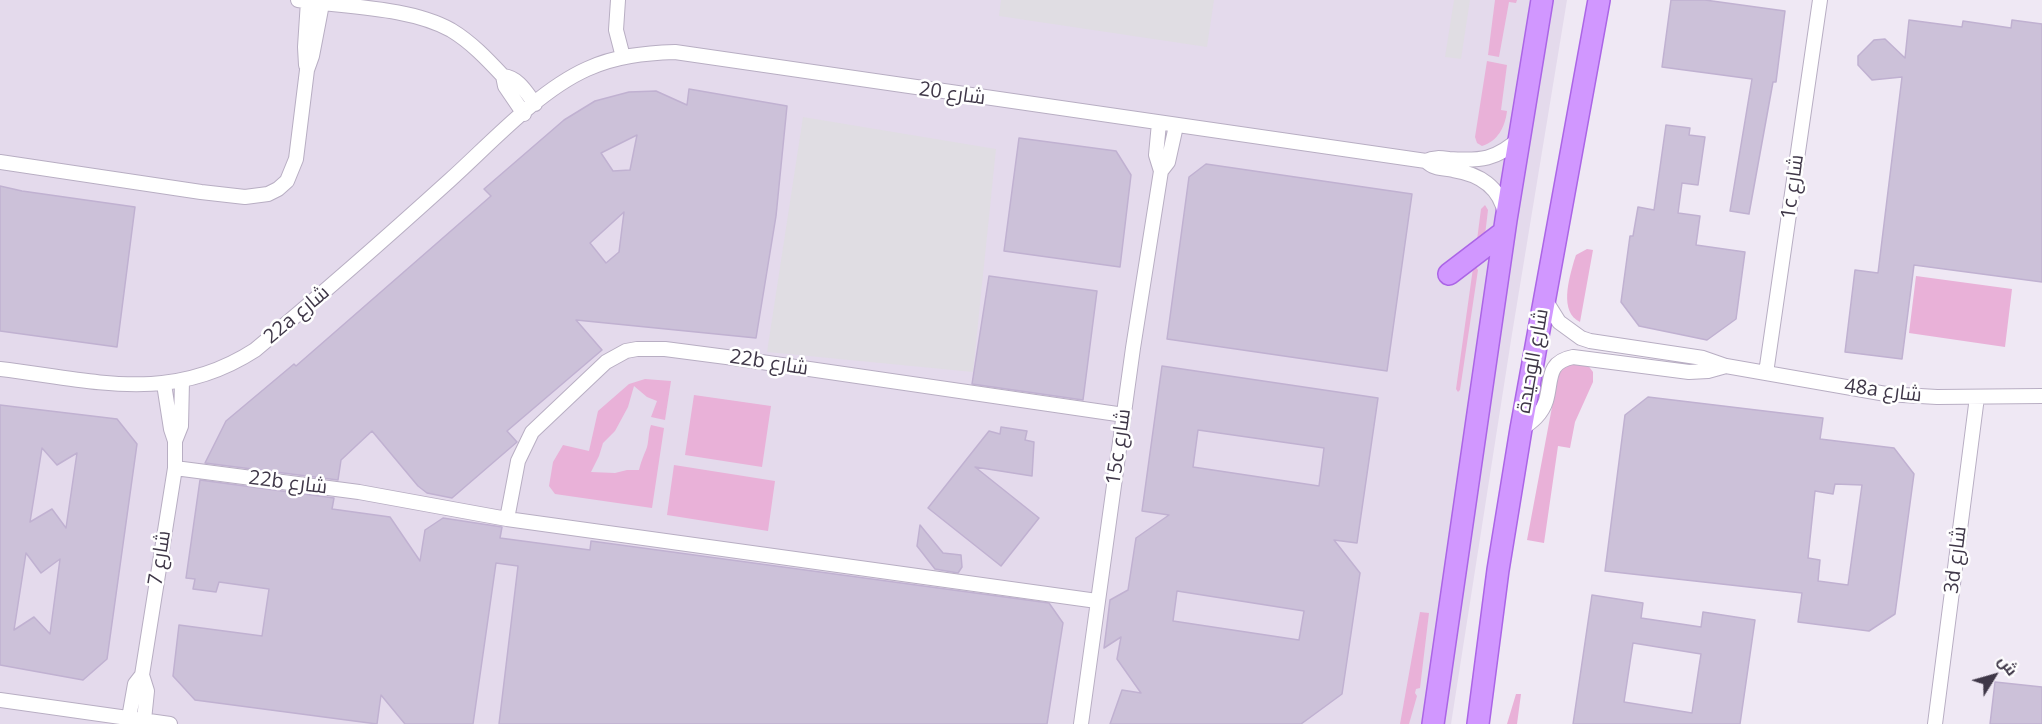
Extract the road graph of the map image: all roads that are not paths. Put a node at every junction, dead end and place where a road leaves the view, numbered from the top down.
1 (618, 0) edge
2 (1542, 0) edge
3 (1599, 0) edge
4 (1820, 0) edge
5 (303, 1) edge
6 (322, 4) junction
7 (623, 57) junction
8 (307, 70) junction
9 (503, 76) junction
10 (535, 104) junction
11 (524, 114) junction
12 (1159, 123) junction
13 (1176, 126) junction
14 (1520, 138) junction
15 (1426, 161) junction
16 (0, 162) edge
17 (1161, 171) junction
18 (1505, 226) junction
19 (1449, 274) dead end
20 (1544, 298) junction
21 (1726, 366) junction
22 (0, 369) edge
23 (1767, 373) junction
24 (182, 381) junction
25 (164, 384) junction
26 (2042, 396) edge
27 (1977, 397) junction
28 (1124, 415) junction
29 (1521, 429) junction
30 (175, 441) junction
31 (174, 468) junction
32 (507, 519) junction
33 (1097, 601) junction
34 (142, 675) junction
35 (0, 700) edge
36 (129, 718) junction
37 (144, 720) junction
38 (170, 724) edge
39 (1081, 724) edge
40 (1433, 724) edge
41 (1478, 724) edge
42 (1935, 724) edge

1 - 7 street
2 - 14 main road
3 - 20 main road, شارع الوحيدة
4 - 23 street, 1c شارع
5 - 6 street
5 - 8 street
6 - 8 street
6 - 9 street
7 - 10 street, شارع 20
7 - 12 street, شارع 20
8 - 16 street
9 - 10 street
9 - 11 street
10 - 11 street, 22a شارع
11 - 24 street, 22a شارع
12 - 13 street, شارع 20
12 - 17 street, 15c شارع
13 - 15 street, شارع 20
13 - 17 street, 15c شارع
14 - 15 street, شارع 20
14 - 18 main road
15 - 18 street, شارع 20
17 - 28 street, 15c شارع
18 - 19 main road
18 - 40 main road
20 - 21 street, 48a شارع
20 - 29 main road, شارع الوحيدة
21 - 23 street, 48a شارع
21 - 29 street, 48a شارع
22 - 25 street, 22a شارع
23 - 27 street, 48a شارع
24 - 25 street, 22a شارع
24 - 30 street, شارع 7
25 - 30 street, شارع 7
26 - 27 street, 48a شارع
27 - 42 street, 3d شارع
28 - 32 street, 22b شارع
28 - 33 street, 15c شارع
29 - 41 main road, شارع الوحيدة
30 - 31 street, شارع 7
31 - 32 street, 22b شارع
31 - 34 street, شارع 7
32 - 33 street, 22b شارع
33 - 39 street, 15c شارع
34 - 36 street, شارع 7
34 - 37 street, شارع 7
35 - 36 street
36 - 37 street
37 - 38 street

